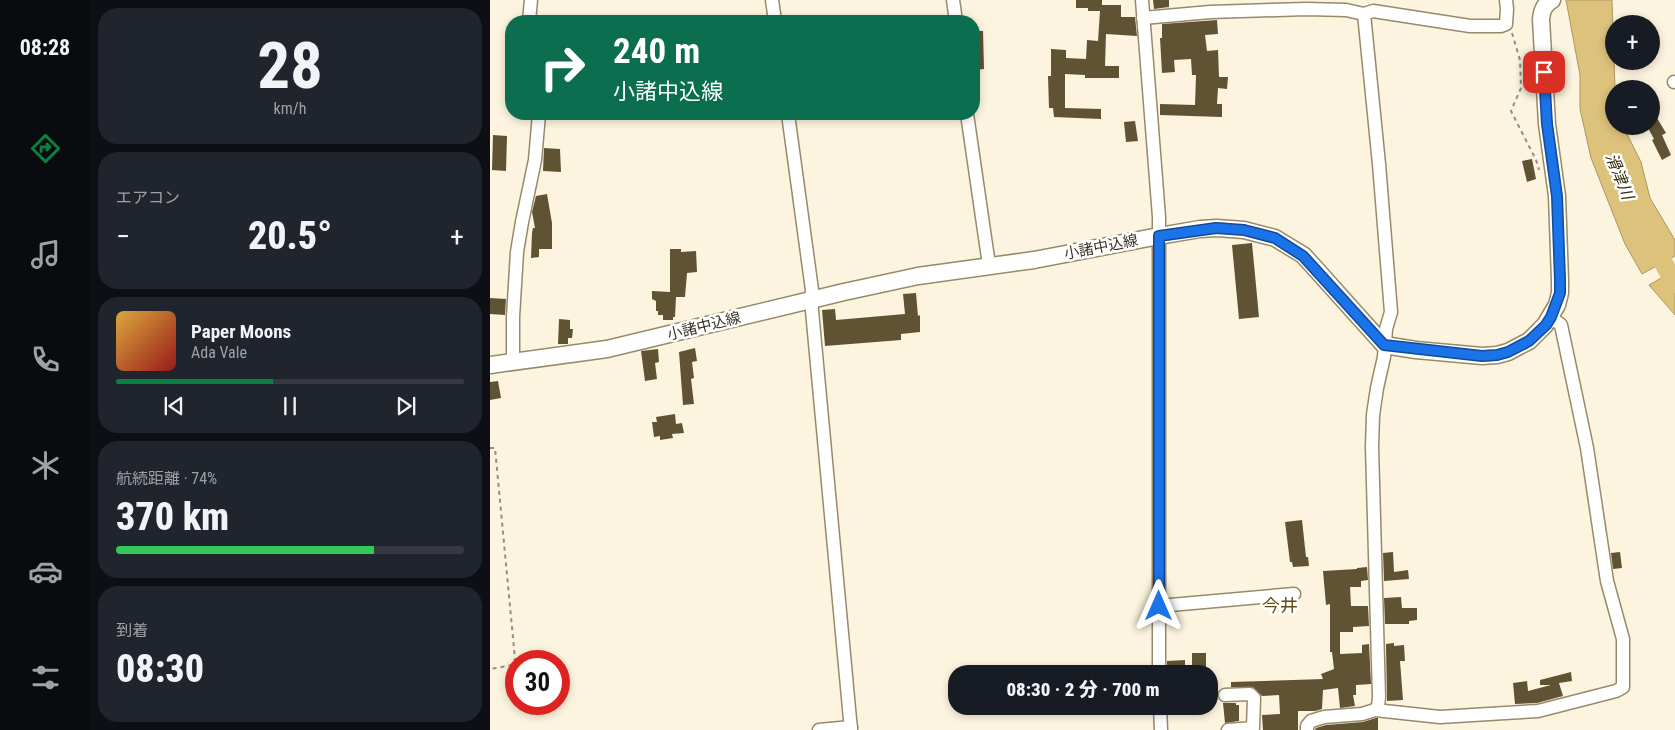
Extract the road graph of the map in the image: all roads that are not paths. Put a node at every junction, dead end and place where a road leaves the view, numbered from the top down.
1 (532, 0) edge
2 (772, 0) edge
3 (954, 0) edge
4 (1142, 0) edge
5 (1506, 0) edge
6 (1550, 1) edge
7 (1364, 14) junction
8 (530, 15) edge
9 (774, 15) edge
10 (955, 15) edge
11 (1143, 18) junction
12 (538, 120) edge
13 (789, 120) edge
14 (968, 120) edge
15 (1159, 236) junction
16 (989, 265) junction
17 (811, 300) junction
18 (1551, 317) junction
19 (1384, 345) junction
20 (513, 362) junction
21 (490, 365) edge
22 (1294, 594) dead end
23 (1159, 606) junction
24 (1160, 665) edge
25 (1225, 695) dead end
26 (1375, 710) junction
27 (1160, 715) edge
28 (1440, 723) edge
29 (851, 729) edge
30 (819, 730) edge
31 (1161, 730) edge
32 (1228, 730) edge
33 (1307, 730) edge

1 - 8 street
2 - 9 street
3 - 10 street
4 - 11 street
5 - 7 street
6 - 18 main road
7 - 11 street
7 - 19 street
11 - 15 street
12 - 20 street
13 - 17 street
14 - 16 street
15 - 16 main road, 小諸中込線
15 - 19 main road, 小諸中込線
15 - 23 street
16 - 17 main road, 小諸中込線
17 - 20 main road, 小諸中込線
17 - 29 street
18 - 19 main road
18 - 28 street
19 - 26 street
20 - 21 main road, 小諸中込線
22 - 23 street
23 - 24 street
25 - 32 street
26 - 28 street
26 - 33 street
27 - 31 street
29 - 30 street

